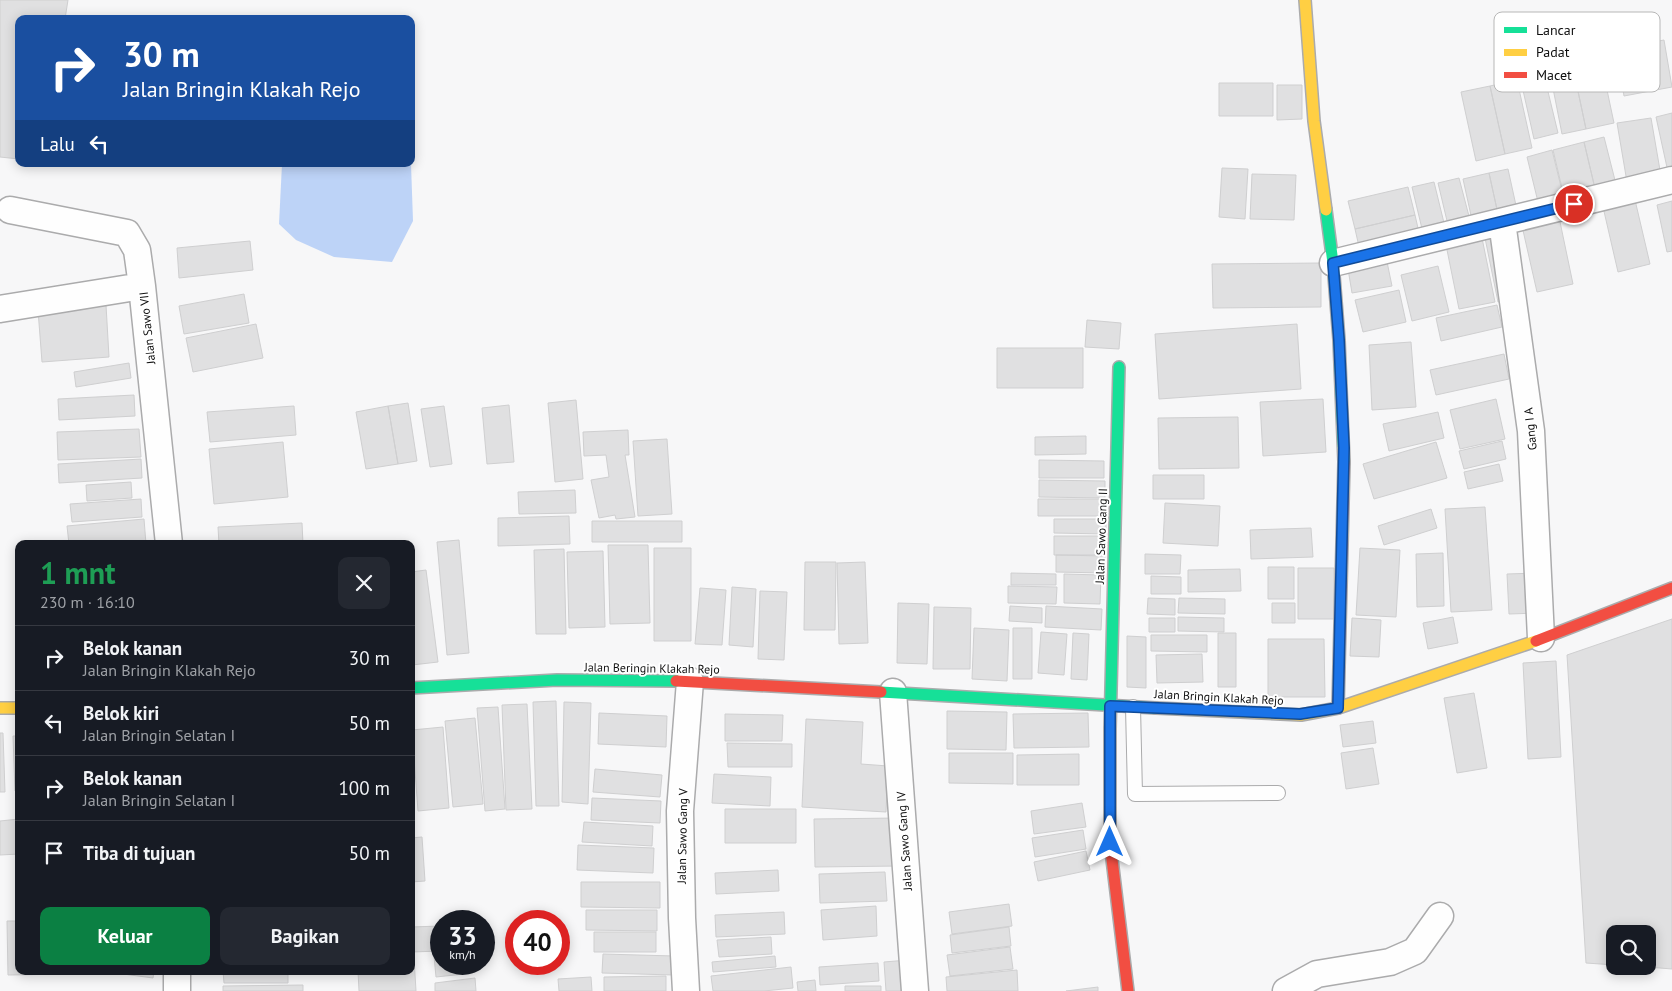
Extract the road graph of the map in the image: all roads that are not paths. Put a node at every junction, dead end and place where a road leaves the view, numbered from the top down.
1 (1305, 0) edge
2 (1672, 180) edge
3 (10, 210) dead end
4 (1502, 222) junction
5 (1333, 263) junction
6 (142, 286) junction
7 (0, 309) edge
8 (1119, 367) dead end
9 (169, 540) edge
10 (1672, 588) edge
11 (1541, 638) junction
12 (690, 681) junction
13 (415, 688) edge
14 (893, 692) junction
15 (1110, 706) junction
16 (1133, 706) junction
17 (0, 708) edge
18 (15, 708) edge
19 (1338, 708) junction
20 (1278, 793) dead end
21 (1440, 916) dead end
22 (177, 975) edge
23 (177, 991) edge
24 (686, 991) edge
25 (915, 991) edge
26 (1128, 991) edge
27 (1286, 991) edge

1 - 5 street
2 - 4 street
3 - 6 street, Jalan Sawo VII
4 - 5 street
4 - 11 street, Gang I A
5 - 19 street
6 - 7 street
6 - 9 street, Jalan Sawo VII
8 - 15 street, Jalan Sawo Gang II
10 - 11 street, Jalan Bringin Klakah Rejo
11 - 19 street, Jalan Bringin Klakah Rejo
12 - 13 street, Jalan Beringin Klakah Rejo
12 - 14 street, Jalan Beringin Klakah Rejo
12 - 24 street, Jalan Sawo Gang V
14 - 15 street, Jalan Bringin Klakah Rejo
14 - 25 street, Jalan Sawo Gang IV
15 - 16 street, Jalan Bringin Klakah Rejo
15 - 26 street, Jalan Sawo Gang II
16 - 19 street, Jalan Bringin Klakah Rejo
16 - 20 lane
17 - 18 street
21 - 27 street
22 - 23 street

